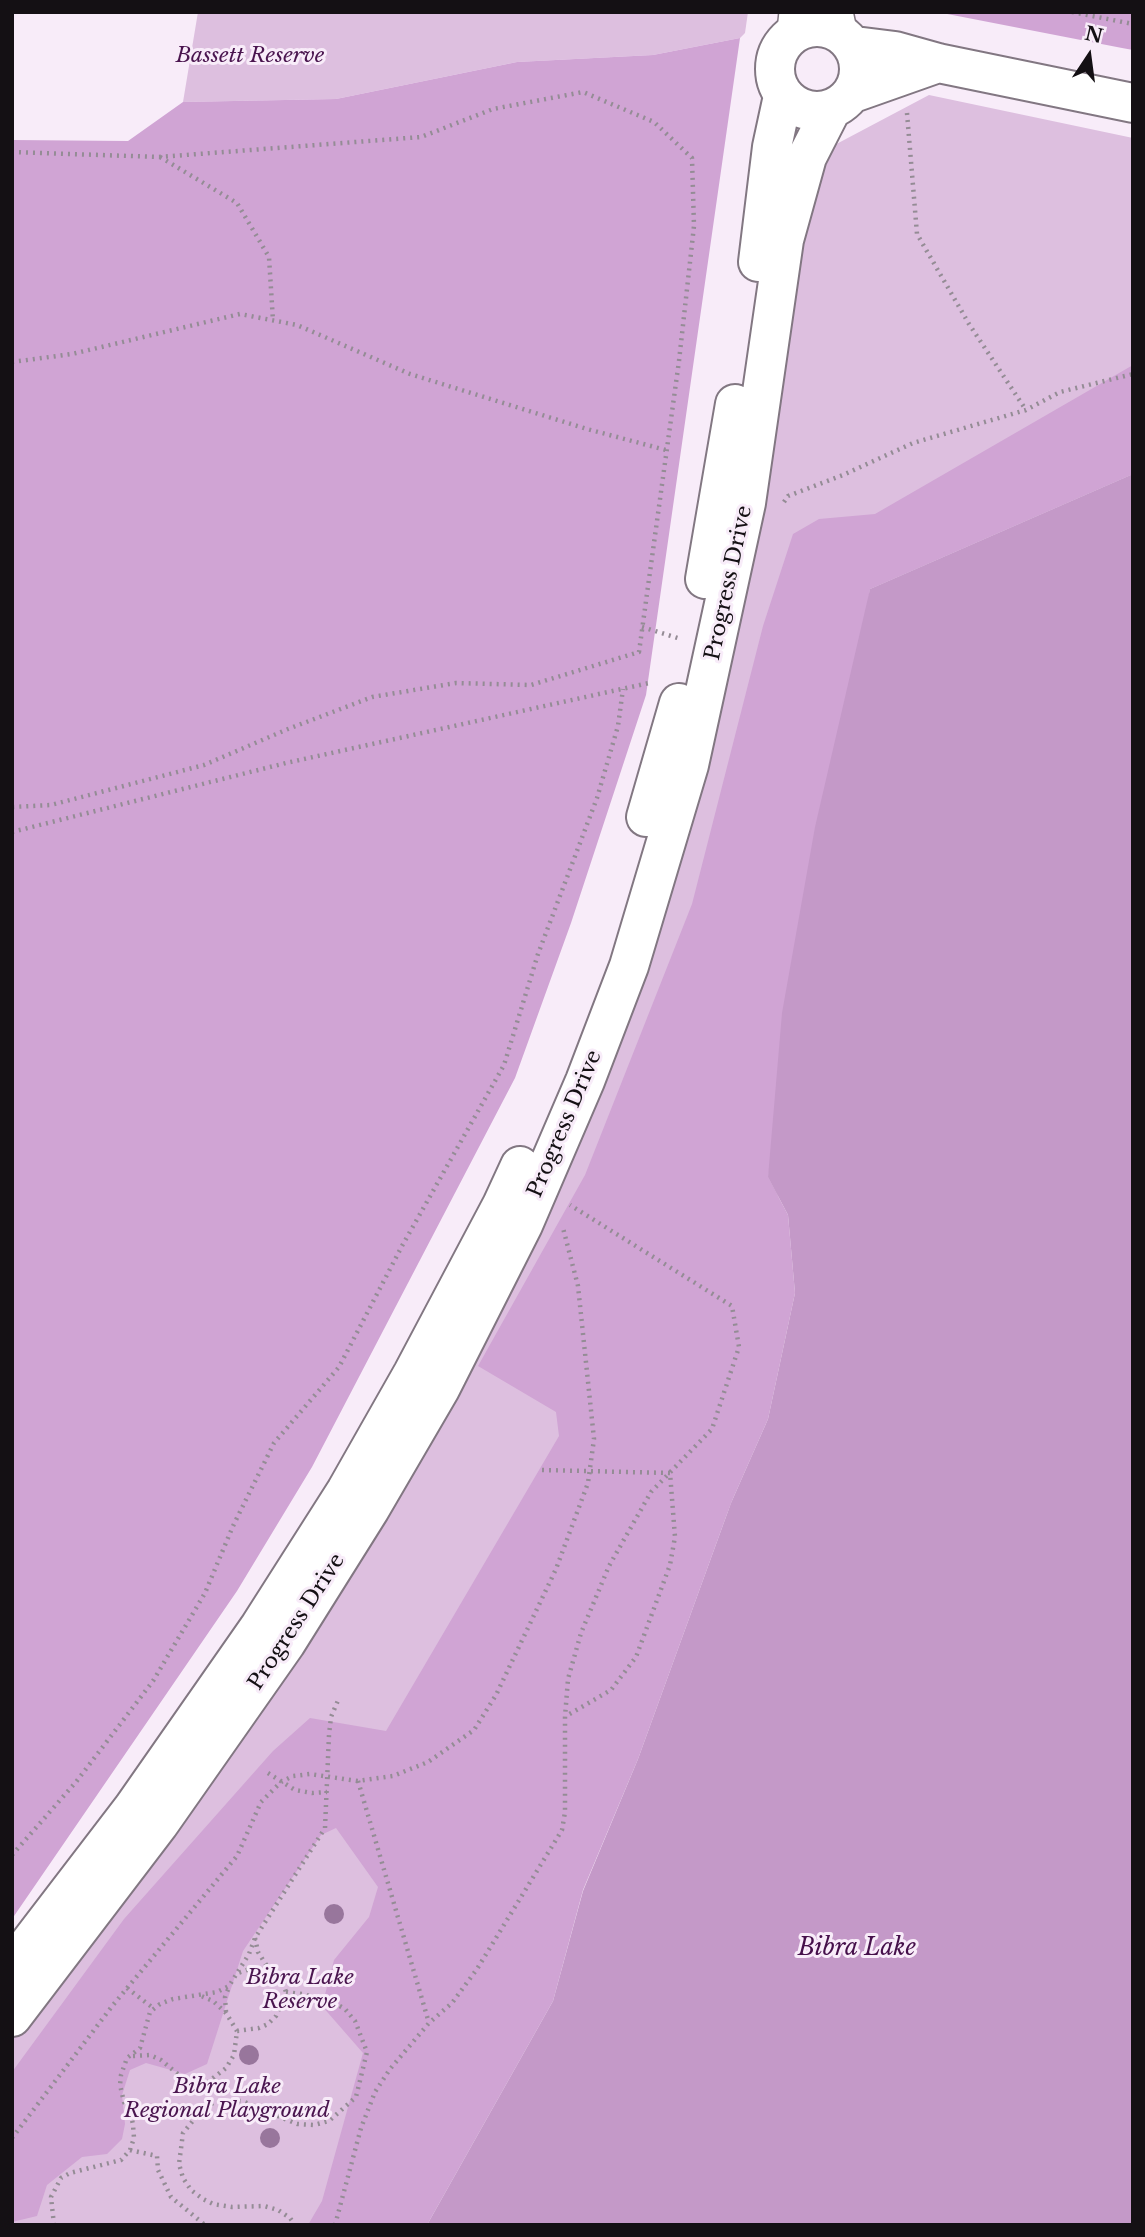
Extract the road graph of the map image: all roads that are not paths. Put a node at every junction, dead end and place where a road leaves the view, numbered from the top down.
1 (796, 22) edge
2 (843, 30) edge
3 (938, 63) junction
4 (783, 96) junction
5 (842, 102) junction
6 (1133, 103) edge
7 (12, 1966) edge
8 (12, 2017) edge

1 - 2 street
1 - 4 street
2 - 3 street
2 - 5 street
3 - 5 street
3 - 6 street
4 - 5 street
4 - 7 street, Progress Drive
5 - 8 street, Progress Drive

